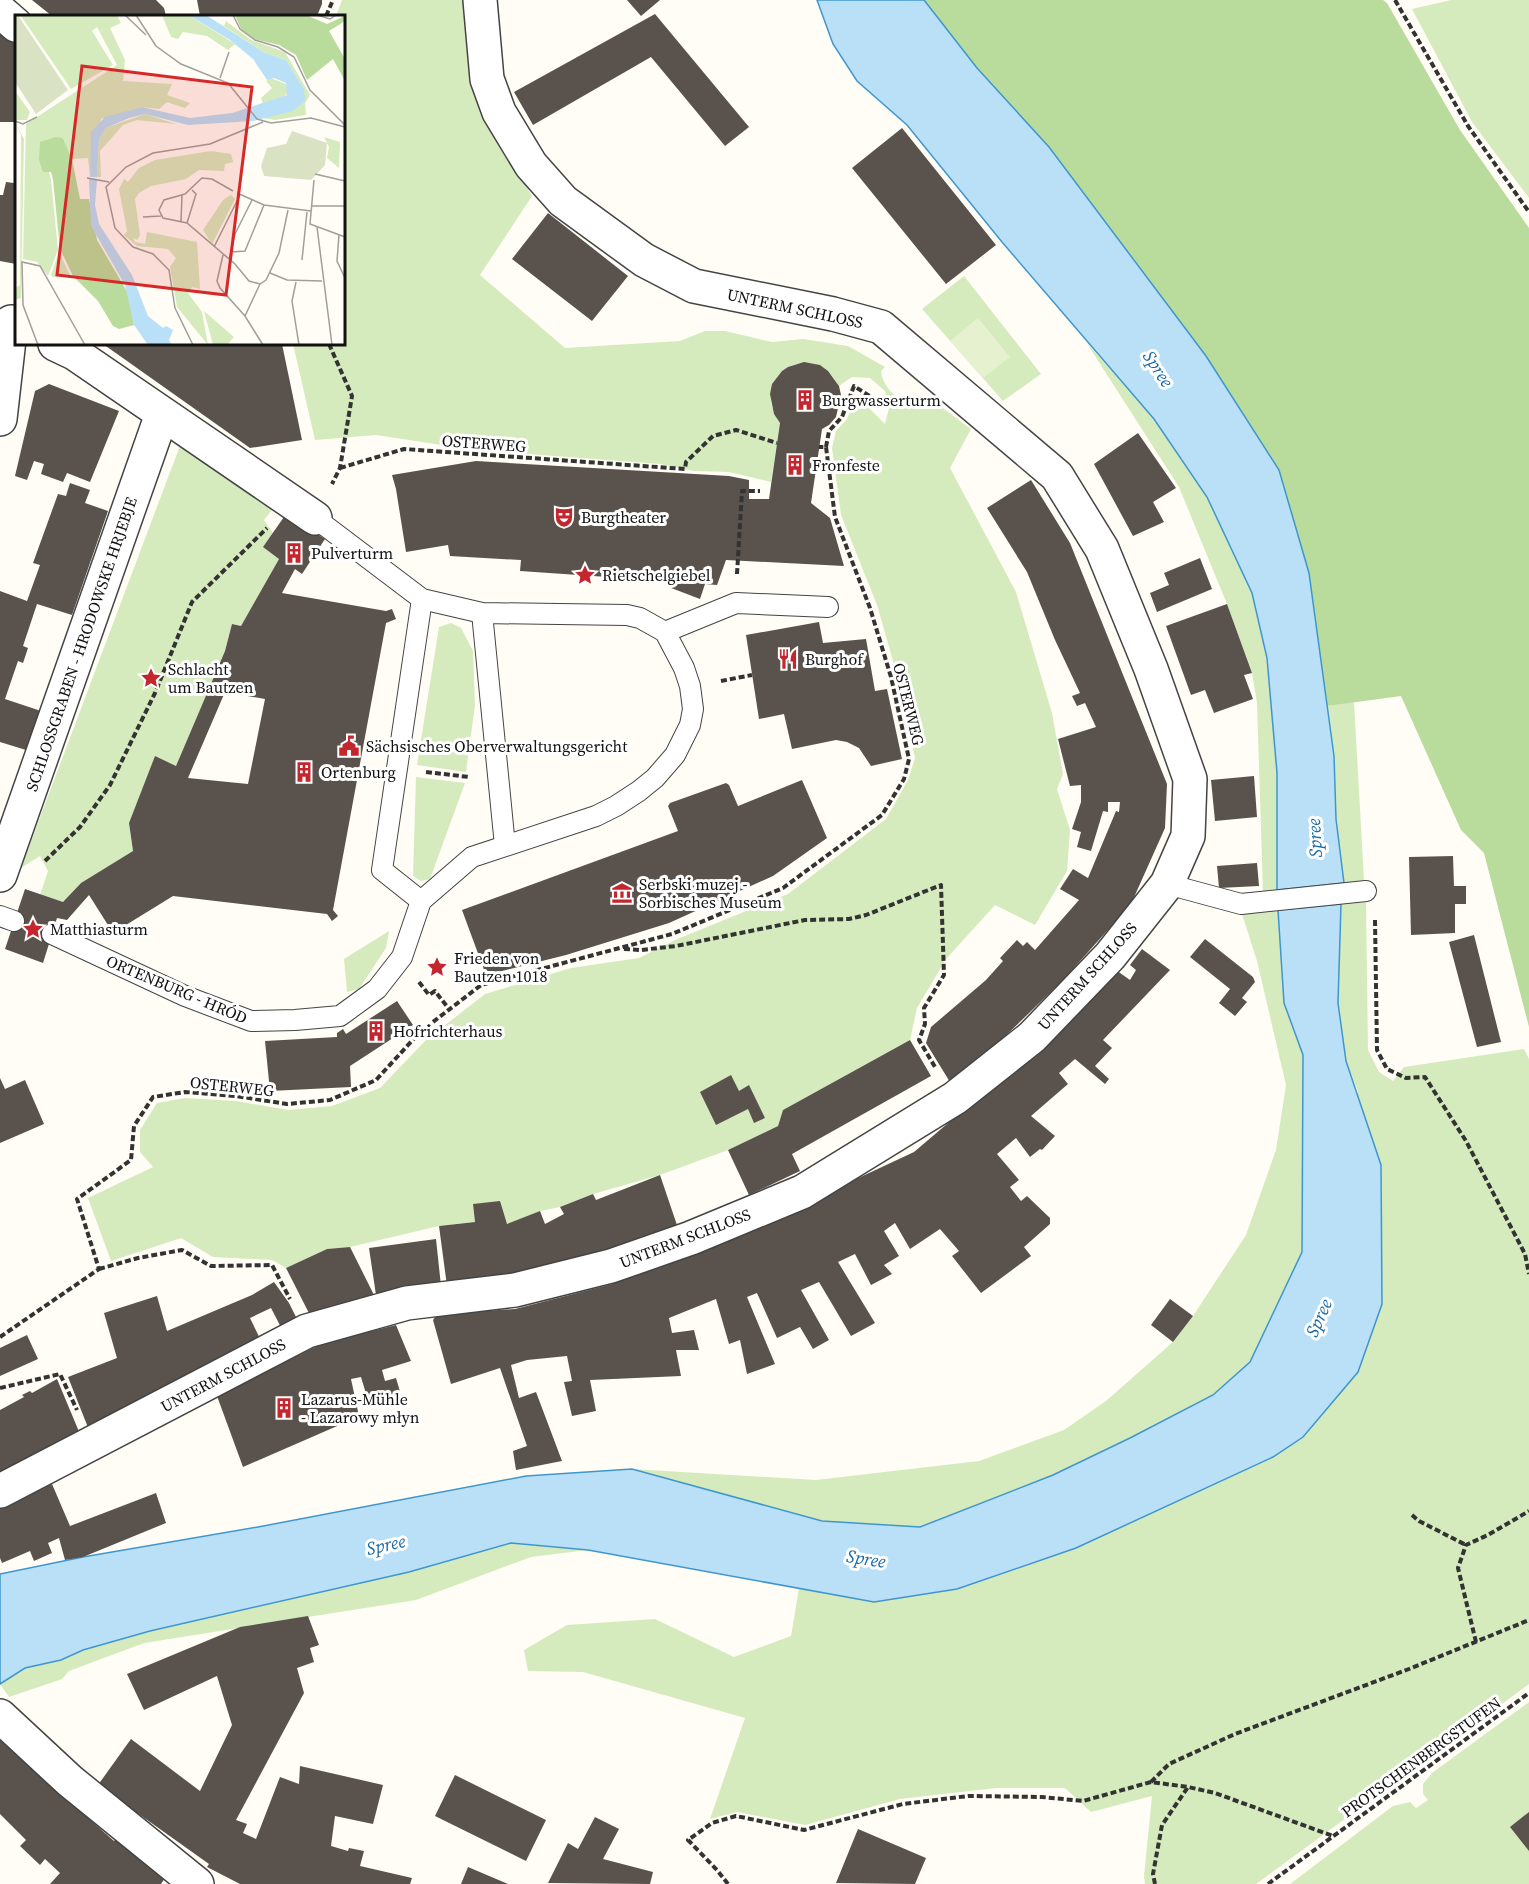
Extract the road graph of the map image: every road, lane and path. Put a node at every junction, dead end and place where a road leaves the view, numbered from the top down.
1 (333, 0) edge
2 (480, 0) edge
3 (1395, 0) edge
4 (0, 11) edge
5 (326, 15) edge
6 (15, 24) edge
7 (1529, 212) edge
8 (9, 321) edge
9 (329, 345) edge
10 (68, 347) edge
11 (871, 397) dead end
12 (0, 404) edge
13 (162, 414) junction
14 (777, 443) dead end
15 (819, 447) dead end
16 (826, 447) junction
17 (340, 468) junction
18 (760, 491) dead end
19 (309, 505) junction
20 (422, 599) junction
21 (736, 603) junction
22 (828, 607) dead end
23 (482, 613) junction
24 (664, 632) junction
25 (397, 768) junction
26 (499, 781) junction
27 (505, 846) junction
28 (44, 862) dead end
29 (0, 875) edge
30 (1167, 884) junction
31 (1366, 891) joint
32 (422, 901) junction
33 (52, 934) dead end
34 (619, 949) junction
35 (426, 992) dead end
36 (449, 1010) junction
37 (955, 1098) junction
38 (99, 1269) junction
39 (1529, 1274) edge
40 (307, 1332) junction
41 (0, 1336) edge
42 (0, 1388) edge
43 (93, 1443) junction
44 (0, 1491) edge
45 (1529, 1511) edge
46 (1412, 1515) dead end
47 (1466, 1545) junction
48 (1529, 1620) edge
49 (1476, 1642) junction
50 (1529, 1693) edge
51 (0, 1716) edge
52 (1151, 1782) junction
53 (1188, 1787) junction
54 (1333, 1836) junction
55 (197, 1884) edge
56 (728, 1884) edge
57 (1155, 1884) edge
58 (1268, 1884) edge

1 - 5 path
2 - 30 street, UNTERM SCHLOSS
3 - 7 path
4 - 6 street
8 - 12 street
9 - 17 path
10 - 13 street
11 - 16 path
13 - 19 street
13 - 29 street, SCHLOSSGRABEN - HRODOWSKE HRJEBJE
14 - 17 path, OSTERWEG
15 - 16 path
16 - 34 path, OSTERWEG
17 - 19 path
18 - 21 path
19 - 20 lane
19 - 28 path
20 - 23 lane
20 - 25 lane
21 - 22 lane
21 - 24 lane
23 - 24 lane
23 - 26 lane
24 - 27 lane, ORTENBURG - HRÓD
25 - 26 path
25 - 32 lane
26 - 27 lane
27 - 32 lane, ORTENBURG - HRÓD
30 - 31 lane
30 - 37 street, UNTERM SCHLOSS
31 - 39 path
32 - 33 lane, ORTENBURG - HRÓD
34 - 36 path, OSTERWEG
34 - 37 path, OSTERWEG
35 - 36 path
36 - 38 path, OSTERWEG
37 - 40 street, UNTERM SCHLOSS
38 - 40 path
38 - 41 path
40 - 43 street, UNTERM SCHLOSS
42 - 43 path
43 - 44 street, UNTERM SCHLOSS
45 - 47 path
46 - 47 path
47 - 49 path
48 - 49 path
49 - 52 path
50 - 54 path, PROTSCHENBERGSTUFEN
51 - 55 street
52 - 53 path, PROTSCHENBERGSTUFEN
52 - 56 path, PROTSCHENBERGSTUFEN
53 - 54 path, PROTSCHENBERGSTUFEN
53 - 57 path
54 - 58 path

